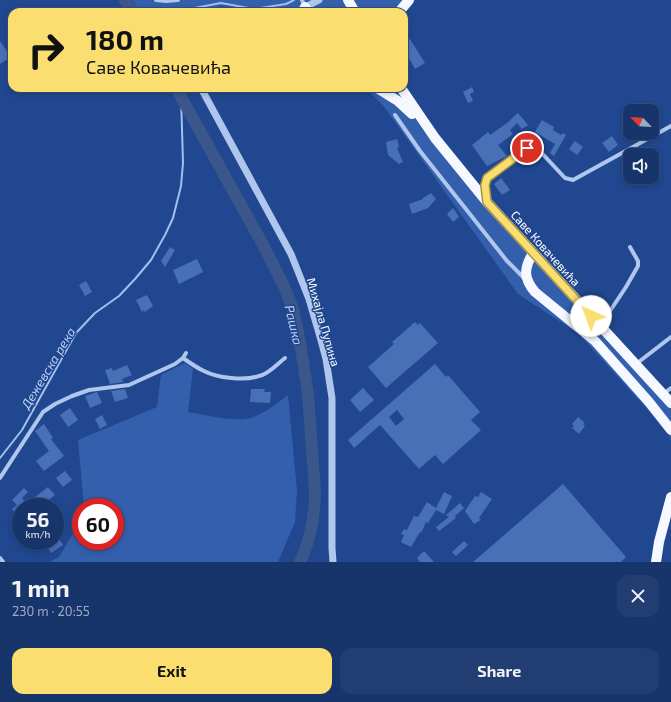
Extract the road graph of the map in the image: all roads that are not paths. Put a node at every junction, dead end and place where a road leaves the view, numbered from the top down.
1 (156, 0) edge
2 (178, 0) edge
3 (319, 0) edge
4 (409, 0) edge
5 (302, 6) edge
6 (400, 7) edge
7 (203, 92) edge
8 (383, 92) edge
9 (404, 92) edge
10 (395, 115) dead end
11 (671, 126) edge
12 (429, 130) junction
13 (487, 202) junction
14 (630, 247) dead end
15 (533, 253) junction
16 (527, 280) junction
17 (600, 326) junction
18 (671, 337) edge
19 (186, 353) dead end
20 (183, 358) junction
21 (285, 358) dead end
22 (636, 364) junction
23 (667, 391) edge
24 (671, 403) edge
25 (671, 430) edge
26 (0, 478) edge
27 (671, 497) edge
28 (0, 558) edge
29 (3, 562) edge
30 (333, 562) edge
31 (656, 562) edge

1 - 2 street
3 - 5 street
4 - 6 main road
7 - 30 street, Михајла Пупина
8 - 12 main road
9 - 12 main road, Саве Ковачевића
10 - 16 street
11 - 13 street
12 - 13 main road, Саве Ковачевића
13 - 15 main road, Саве Ковачевића
14 - 17 street
15 - 16 main road
15 - 17 main road, Саве Ковачевића
16 - 25 main road
17 - 22 main road, Саве Ковачевића
18 - 22 street
19 - 20 street
20 - 21 street
20 - 26 street
22 - 23 main road, Саве Ковачевића
23 - 24 main road, Саве Ковачевића
27 - 31 main road
28 - 29 street

